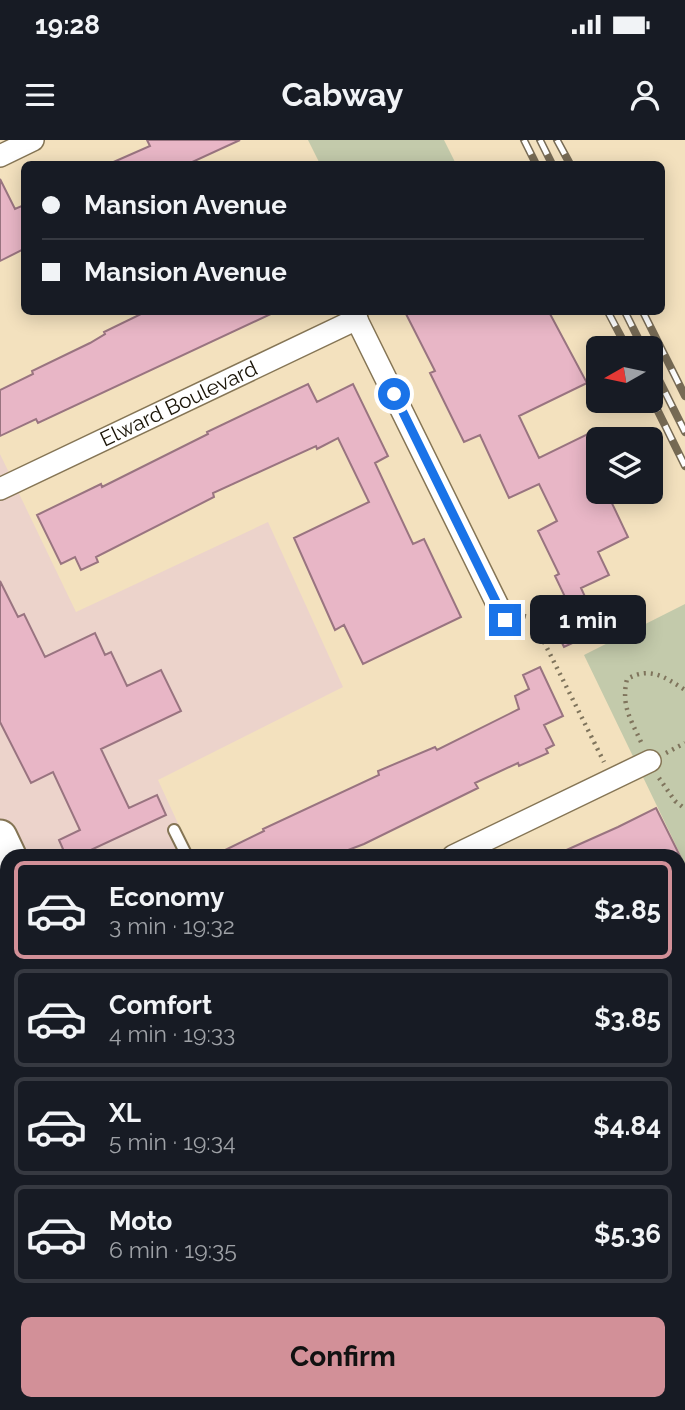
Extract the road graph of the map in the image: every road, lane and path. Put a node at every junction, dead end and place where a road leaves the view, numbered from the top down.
1 (33, 140) edge
2 (0, 156) edge
3 (355, 315) edge
4 (0, 489) edge
5 (514, 618) joint
6 (685, 690) edge
7 (650, 761) junction
8 (612, 779) junction
9 (685, 809) edge
10 (174, 830) dead end
11 (184, 849) edge
12 (467, 849) edge

1 - 2 street
3 - 4 street, Elward Boulevard
3 - 5 street
5 - 8 path
6 - 7 path
7 - 8 street
7 - 9 path
8 - 12 street
10 - 11 lane

